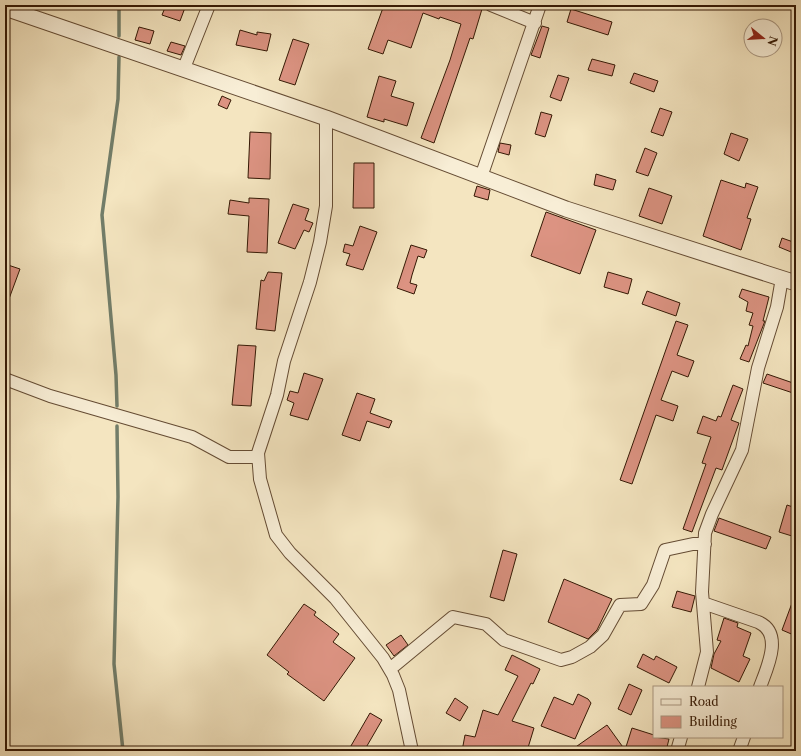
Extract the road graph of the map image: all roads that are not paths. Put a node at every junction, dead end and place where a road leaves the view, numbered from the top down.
1 (209, 5) edge
2 (491, 5) edge
3 (540, 5) edge
4 (5, 8) edge
5 (535, 23) junction
6 (184, 68) junction
7 (326, 118) junction
8 (481, 177) junction
9 (789, 280) edge
10 (5, 379) edge
11 (258, 457) junction
12 (704, 544) junction
13 (703, 603) junction
14 (390, 669) junction
15 (698, 686) edge
16 (760, 686) edge
17 (681, 738) edge
18 (744, 738) edge
19 (412, 751) edge
20 (677, 751) edge
21 (739, 751) edge

1 - 6 street
2 - 5 street
3 - 5 street
4 - 6 street
5 - 8 street
6 - 7 street
7 - 8 street
7 - 11 street
8 - 9 street
9 - 12 street
10 - 11 street
11 - 14 street
12 - 13 street
12 - 14 street
13 - 15 street
13 - 16 street
14 - 19 street
17 - 20 street
18 - 21 street

